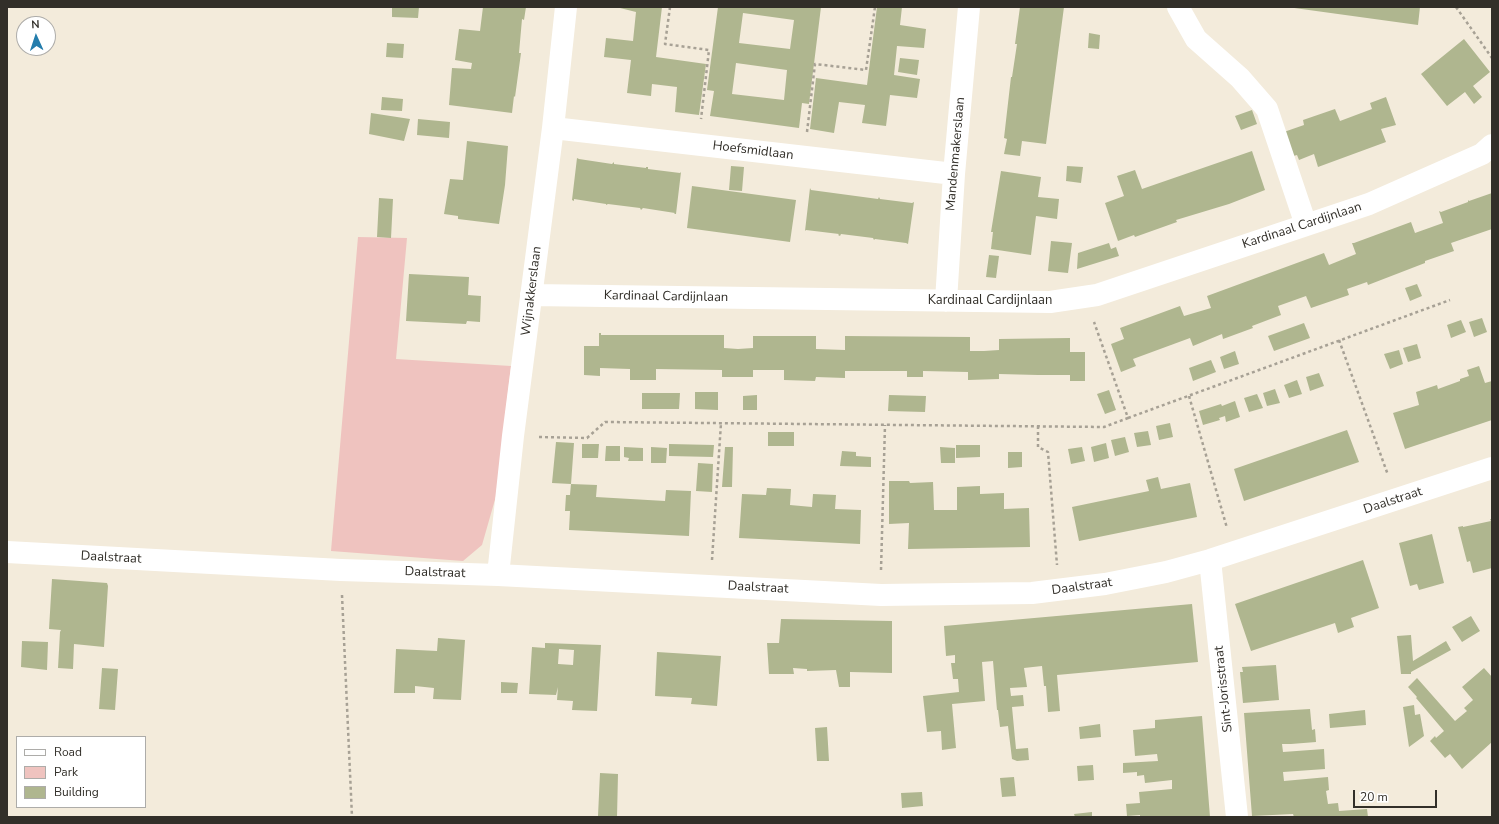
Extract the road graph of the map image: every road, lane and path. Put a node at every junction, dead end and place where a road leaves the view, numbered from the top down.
1 (566, 7) edge
2 (670, 7) edge
3 (875, 7) edge
4 (969, 7) edge
5 (1178, 7) edge
6 (1456, 7) edge
7 (1492, 58) edge
8 (553, 128) junction
9 (698, 144) junction
10 (1492, 145) edge
11 (804, 157) junction
12 (954, 174) junction
13 (1306, 225) junction
14 (531, 295) junction
15 (1085, 297) junction
16 (1450, 300) dead end
17 (946, 301) junction
18 (1339, 340) junction
19 (1189, 396) junction
20 (1128, 418) junction
21 (720, 423) junction
22 (885, 425) junction
23 (1038, 426) junction
24 (513, 436) junction
25 (1492, 468) edge
26 (1397, 500) junction
27 (7, 552) edge
28 (1234, 554) junction
29 (1210, 560) junction
30 (340, 570) junction
31 (498, 575) junction
32 (711, 586) junction
33 (1059, 590) junction
34 (881, 595) junction
35 (352, 817) edge
36 (1237, 817) edge

1 - 8 street, Wijnakkerslaan
2 - 9 path
3 - 11 path
4 - 12 street, Mandenmakerslaan
5 - 13 street
6 - 7 path
8 - 9 street, Hoefsmidlaan
8 - 14 street, Wijnakkerslaan
9 - 11 street, Hoefsmidlaan
10 - 13 street, Kardinaal Cardijnlaan
11 - 12 street, Hoefsmidlaan
12 - 17 street, Mandenmakerslaan
13 - 15 street, Kardinaal Cardijnlaan
14 - 17 street, Kardinaal Cardijnlaan
14 - 24 street, Wijnakkerslaan
15 - 17 street, Kardinaal Cardijnlaan
15 - 20 path
16 - 18 path
18 - 19 path
18 - 26 path
19 - 20 path
19 - 28 path
20 - 23 path
21 - 22 path
21 - 24 path
21 - 32 path
22 - 23 path
22 - 34 path
23 - 33 path
24 - 31 street, Wijnakkerslaan
25 - 26 street, Daalstraat
26 - 28 street, Daalstraat
27 - 30 street, Daalstraat
28 - 29 street, Daalstraat
29 - 33 street, Daalstraat
29 - 36 street, Sint-Jorisstraat
30 - 31 street, Daalstraat
30 - 35 path
31 - 32 street, Daalstraat
32 - 34 street, Daalstraat
33 - 34 street, Daalstraat

